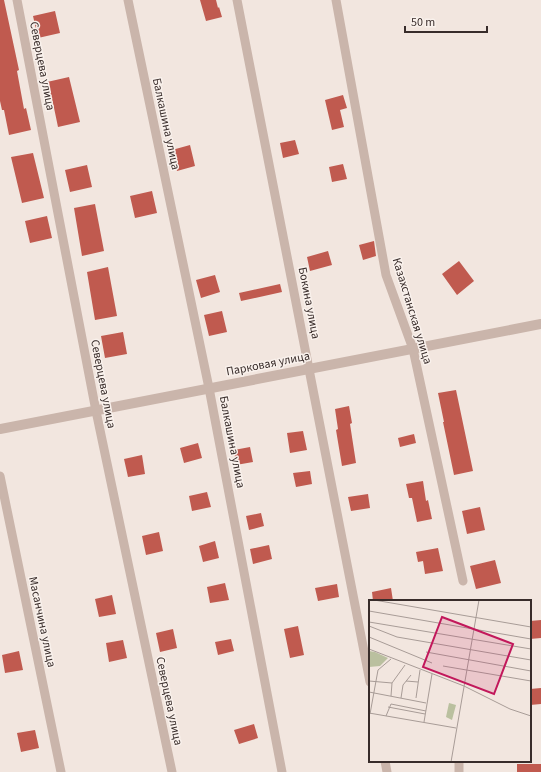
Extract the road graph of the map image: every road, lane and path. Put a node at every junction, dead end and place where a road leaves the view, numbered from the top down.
1 (17, 0) edge
2 (128, 0) edge
3 (237, 0) edge
4 (336, 0) edge
5 (541, 324) edge
6 (413, 349) junction
7 (310, 370) junction
8 (209, 388) junction
9 (96, 410) junction
10 (0, 429) edge
11 (0, 476) edge
12 (463, 581) dead end
13 (369, 677) edge
14 (385, 762) edge
15 (61, 772) edge
16 (172, 772) edge
17 (282, 772) edge
18 (387, 772) edge

1 - 9 street, Северцева улица
2 - 8 street, Балкашина улица
3 - 7 street, Бокина улица
4 - 6 street, Казахстанская улица
5 - 6 street, Парковая улица
6 - 7 street, Парковая улица
6 - 12 street, Казахстанская улица
7 - 8 street, Парковая улица
7 - 13 street, Бокина улица
8 - 9 street, Парковая улица
8 - 17 street, Балкашина улица
9 - 10 street, Парковая улица
9 - 16 street, Северцева улица
11 - 15 street, Масанчина улица
14 - 18 street

